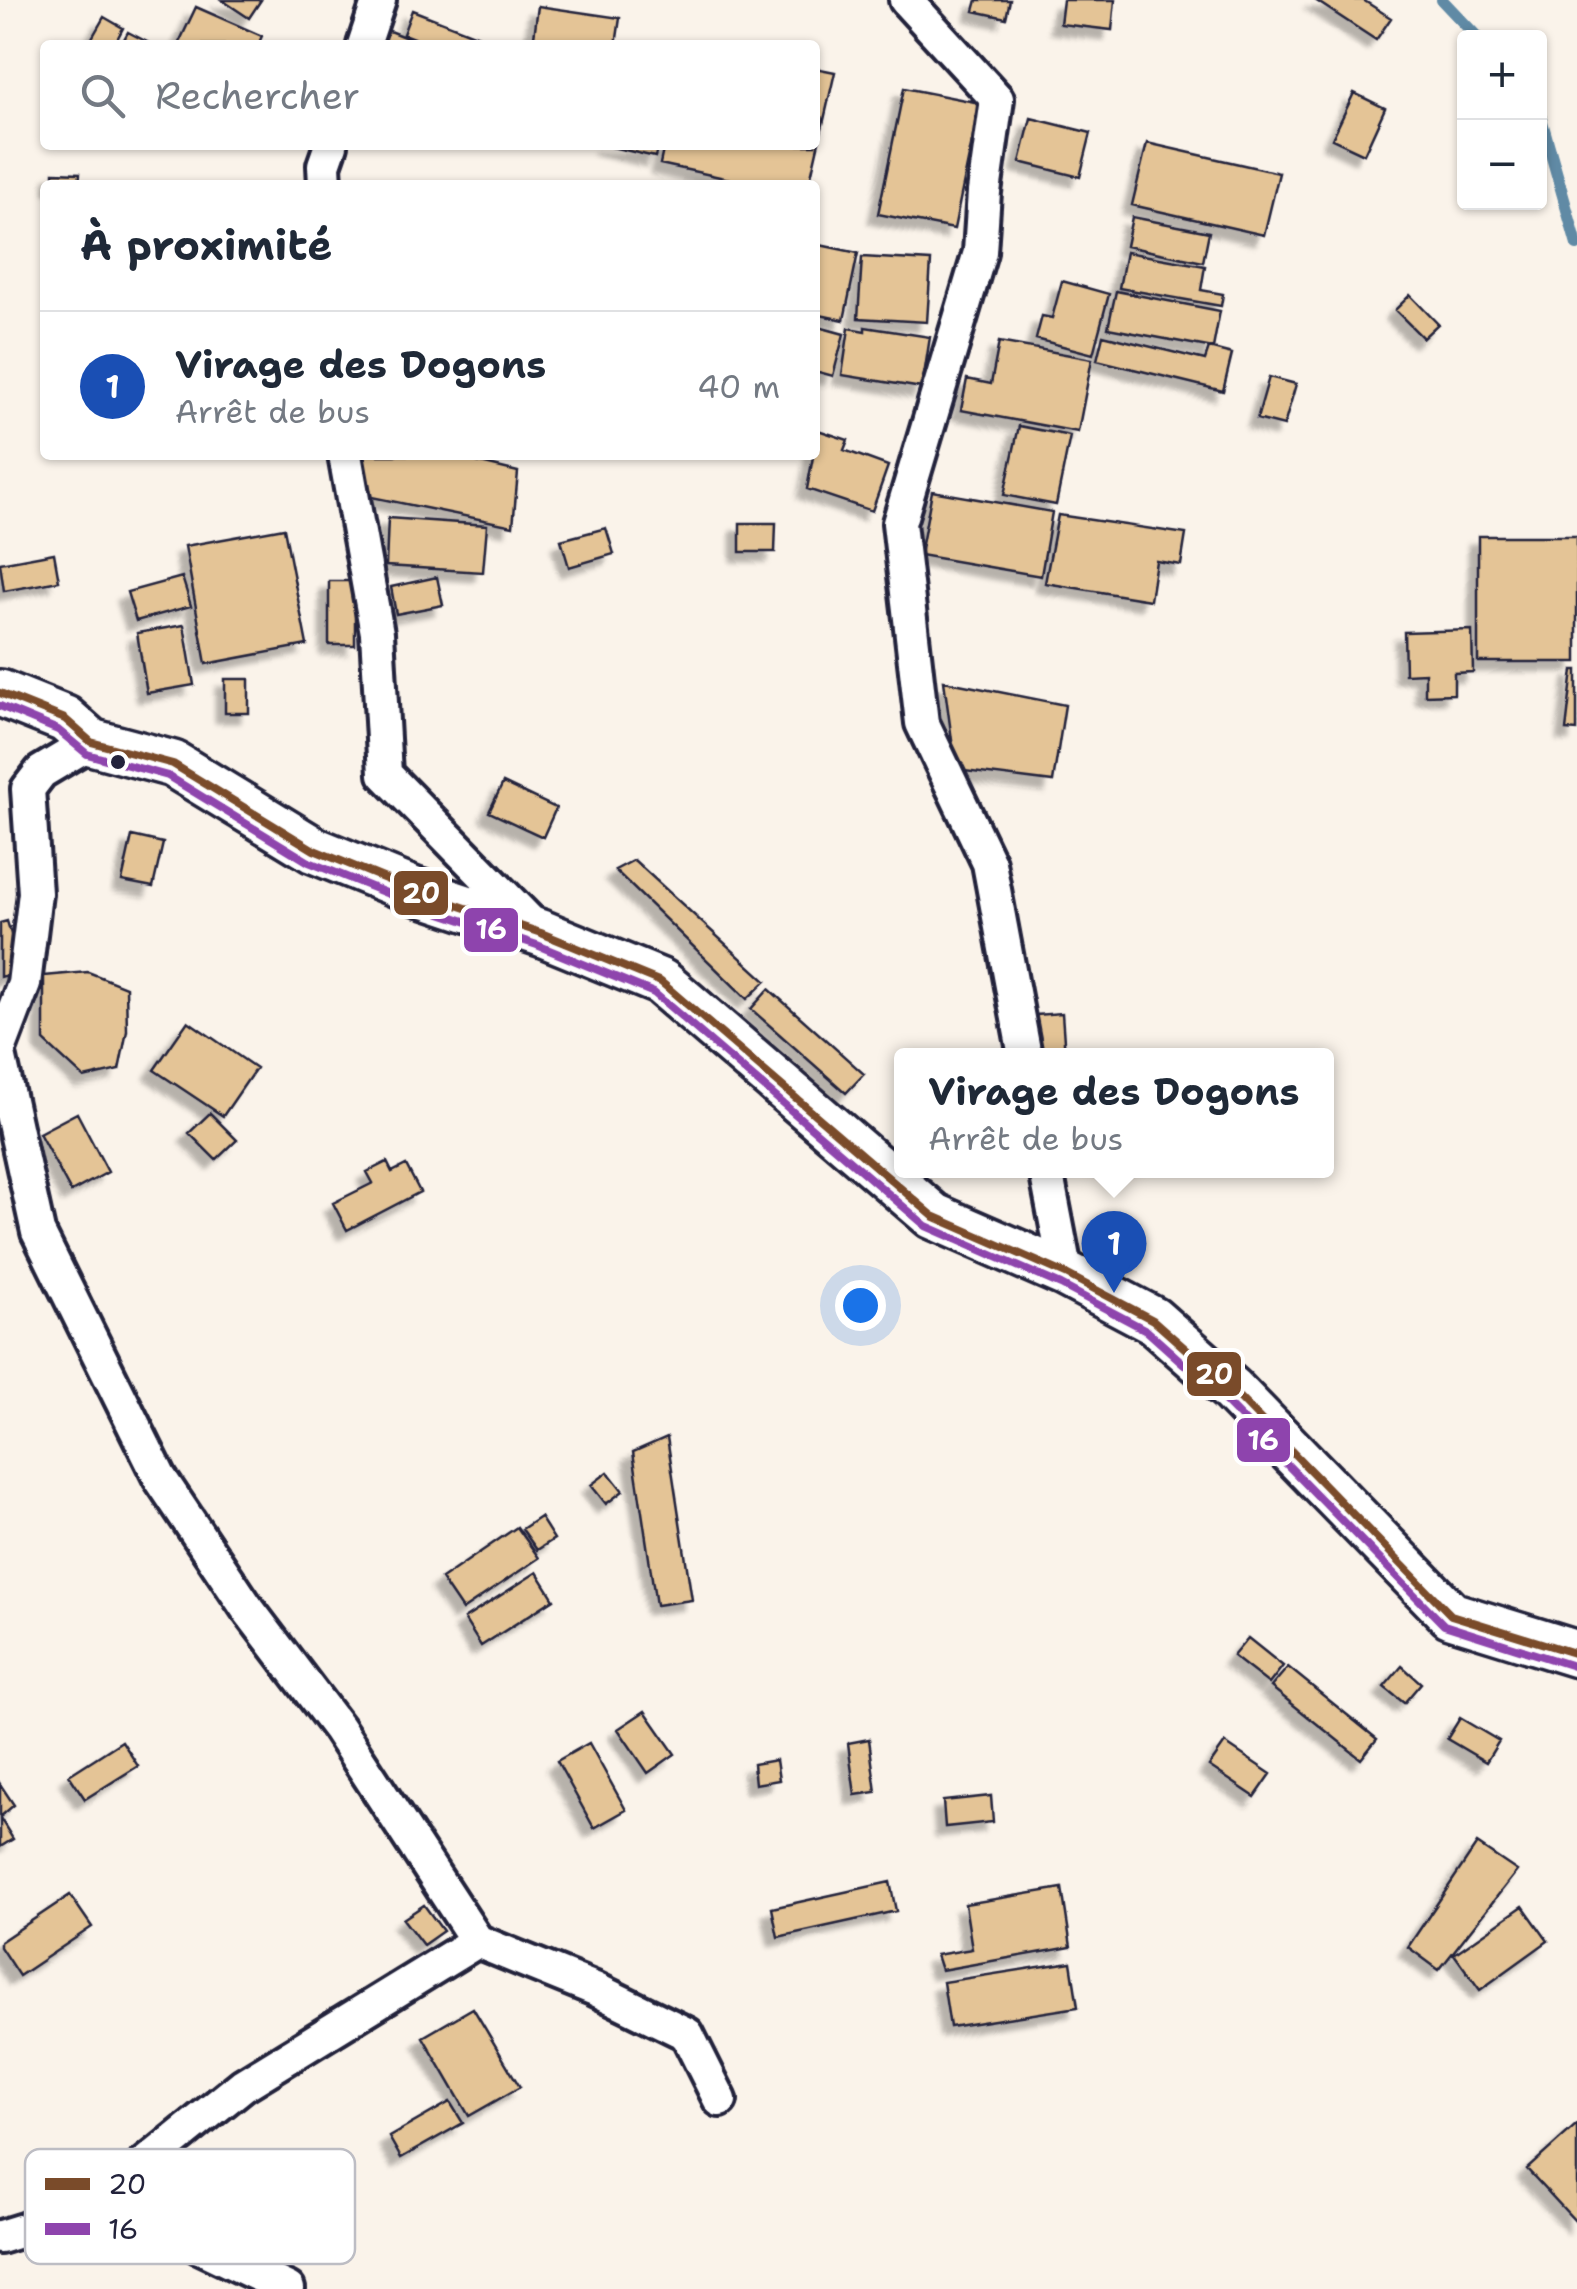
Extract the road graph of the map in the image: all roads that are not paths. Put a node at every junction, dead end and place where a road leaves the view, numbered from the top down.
1 (379, 0) edge
2 (906, 0) edge
3 (366, 40) edge
4 (329, 150) edge
5 (325, 180) edge
6 (347, 460) edge
7 (0, 693) edge
8 (91, 742) junction
9 (541, 933) junction
10 (0, 1047) edge
11 (1023, 1048) edge
12 (0, 1059) edge
13 (1048, 1178) edge
14 (1066, 1274) junction
15 (1577, 1654) edge
16 (477, 1941) junction
17 (720, 2100) dead end
18 (164, 2149) edge
19 (25, 2229) edge
20 (0, 2236) edge
21 (237, 2264) edge
22 (288, 2289) edge

1 - 3 street
2 - 11 street
4 - 5 street
6 - 9 street
7 - 8 street
8 - 9 street
8 - 10 street
9 - 14 street
12 - 16 street
13 - 14 street
14 - 15 street
16 - 17 street
16 - 18 street
19 - 20 street
21 - 22 street

